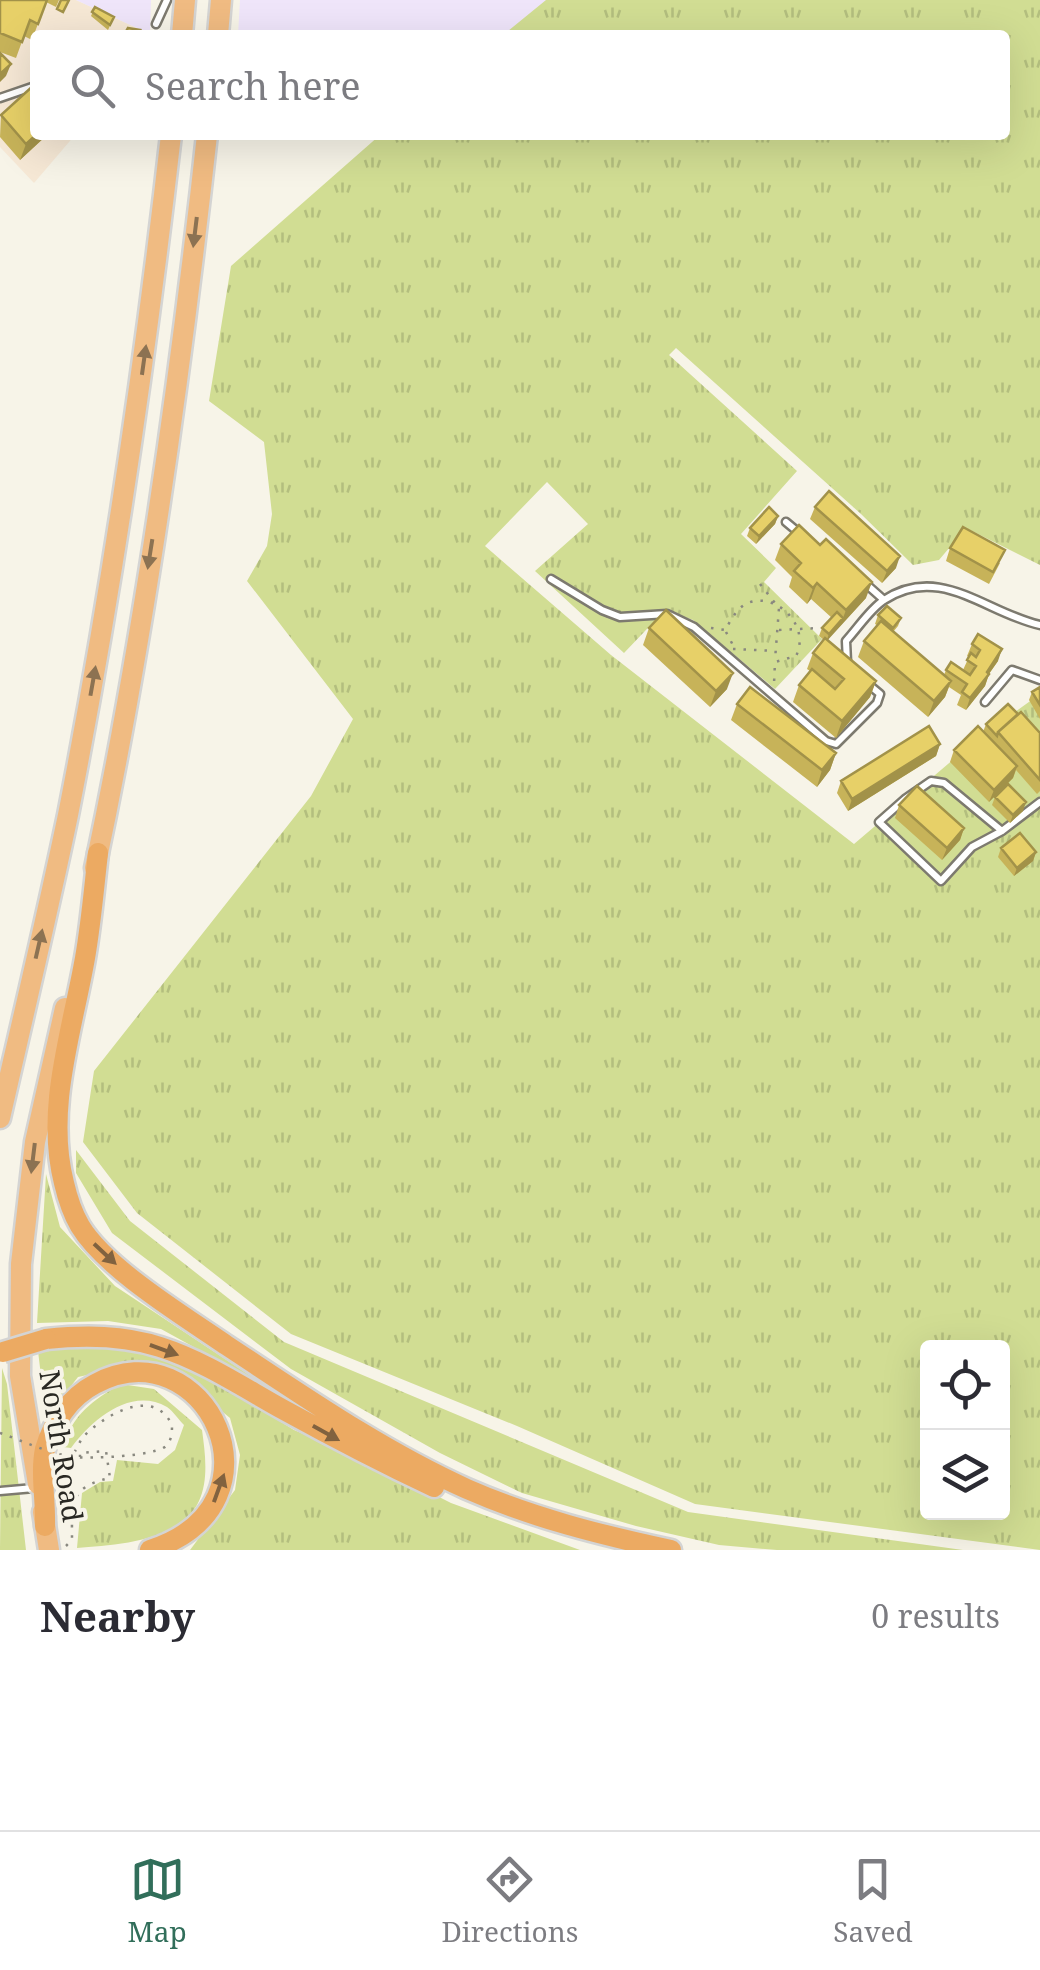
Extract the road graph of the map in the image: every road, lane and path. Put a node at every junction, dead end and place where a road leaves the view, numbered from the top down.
1 (167, 0) edge
2 (185, 0) edge
3 (221, 0) edge
4 (156, 24) dead end
5 (182, 30) edge
6 (218, 30) edge
7 (30, 88) edge
8 (0, 98) edge
9 (170, 140) edge
10 (206, 140) edge
11 (786, 522) dead end
12 (802, 535) edge
13 (860, 577) edge
14 (551, 579) dead end
15 (760, 584) dead end
16 (884, 600) junction
17 (779, 608) junction
18 (1040, 625) edge
19 (819, 628) edge
20 (800, 629) junction
21 (724, 630) junction
22 (778, 630) junction
23 (702, 634) junction
24 (718, 648) junction
25 (735, 649) junction
26 (776, 651) junction
27 (775, 662) junction
28 (848, 669) edge
29 (859, 677) edge
30 (1040, 680) edge
31 (768, 692) junction
32 (986, 702) dead end
33 (1040, 802) edge
34 (1002, 831) junction
35 (98, 853) junction
36 (0, 1118) edge
37 (2, 1353) edge
38 (0, 1433) edge
39 (80, 1457) junction
40 (49, 1486) junction
41 (0, 1491) edge
42 (45, 1526) junction
43 (56, 1549) edge
44 (150, 1550) edge
45 (618, 1550) edge
46 (671, 1550) edge

1 - 4 lane
2 - 5 highway
3 - 6 highway
7 - 8 lane
36 -> 9 highway
10 -> 35 highway, North Road
11 - 12 lane
13 - 16 lane
14 - 23 lane
15 - 17 path
16 - 18 lane
16 - 28 lane
17 - 20 path
17 - 21 path
17 - 22 path
19 - 20 path
20 - 22 path
20 - 27 path
21 - 23 path
21 - 25 path
22 - 26 path
23 - 24 lane
24 - 25 path
24 - 31 lane
25 - 26 path
26 - 27 path
27 - 31 path
29 - 31 lane
30 - 32 lane
33 - 34 lane
34 - 34 lane
35 -> 40 highway, North Road
35 -> 46 highway
37 -> 45 highway, bridge
38 - 39 path, bridge
39 - 40 path, bridge
39 - 43 path
40 - 41 lane
40 - 42 highway, North Road
42 - 43 highway, North Road
44 -> 42 highway

